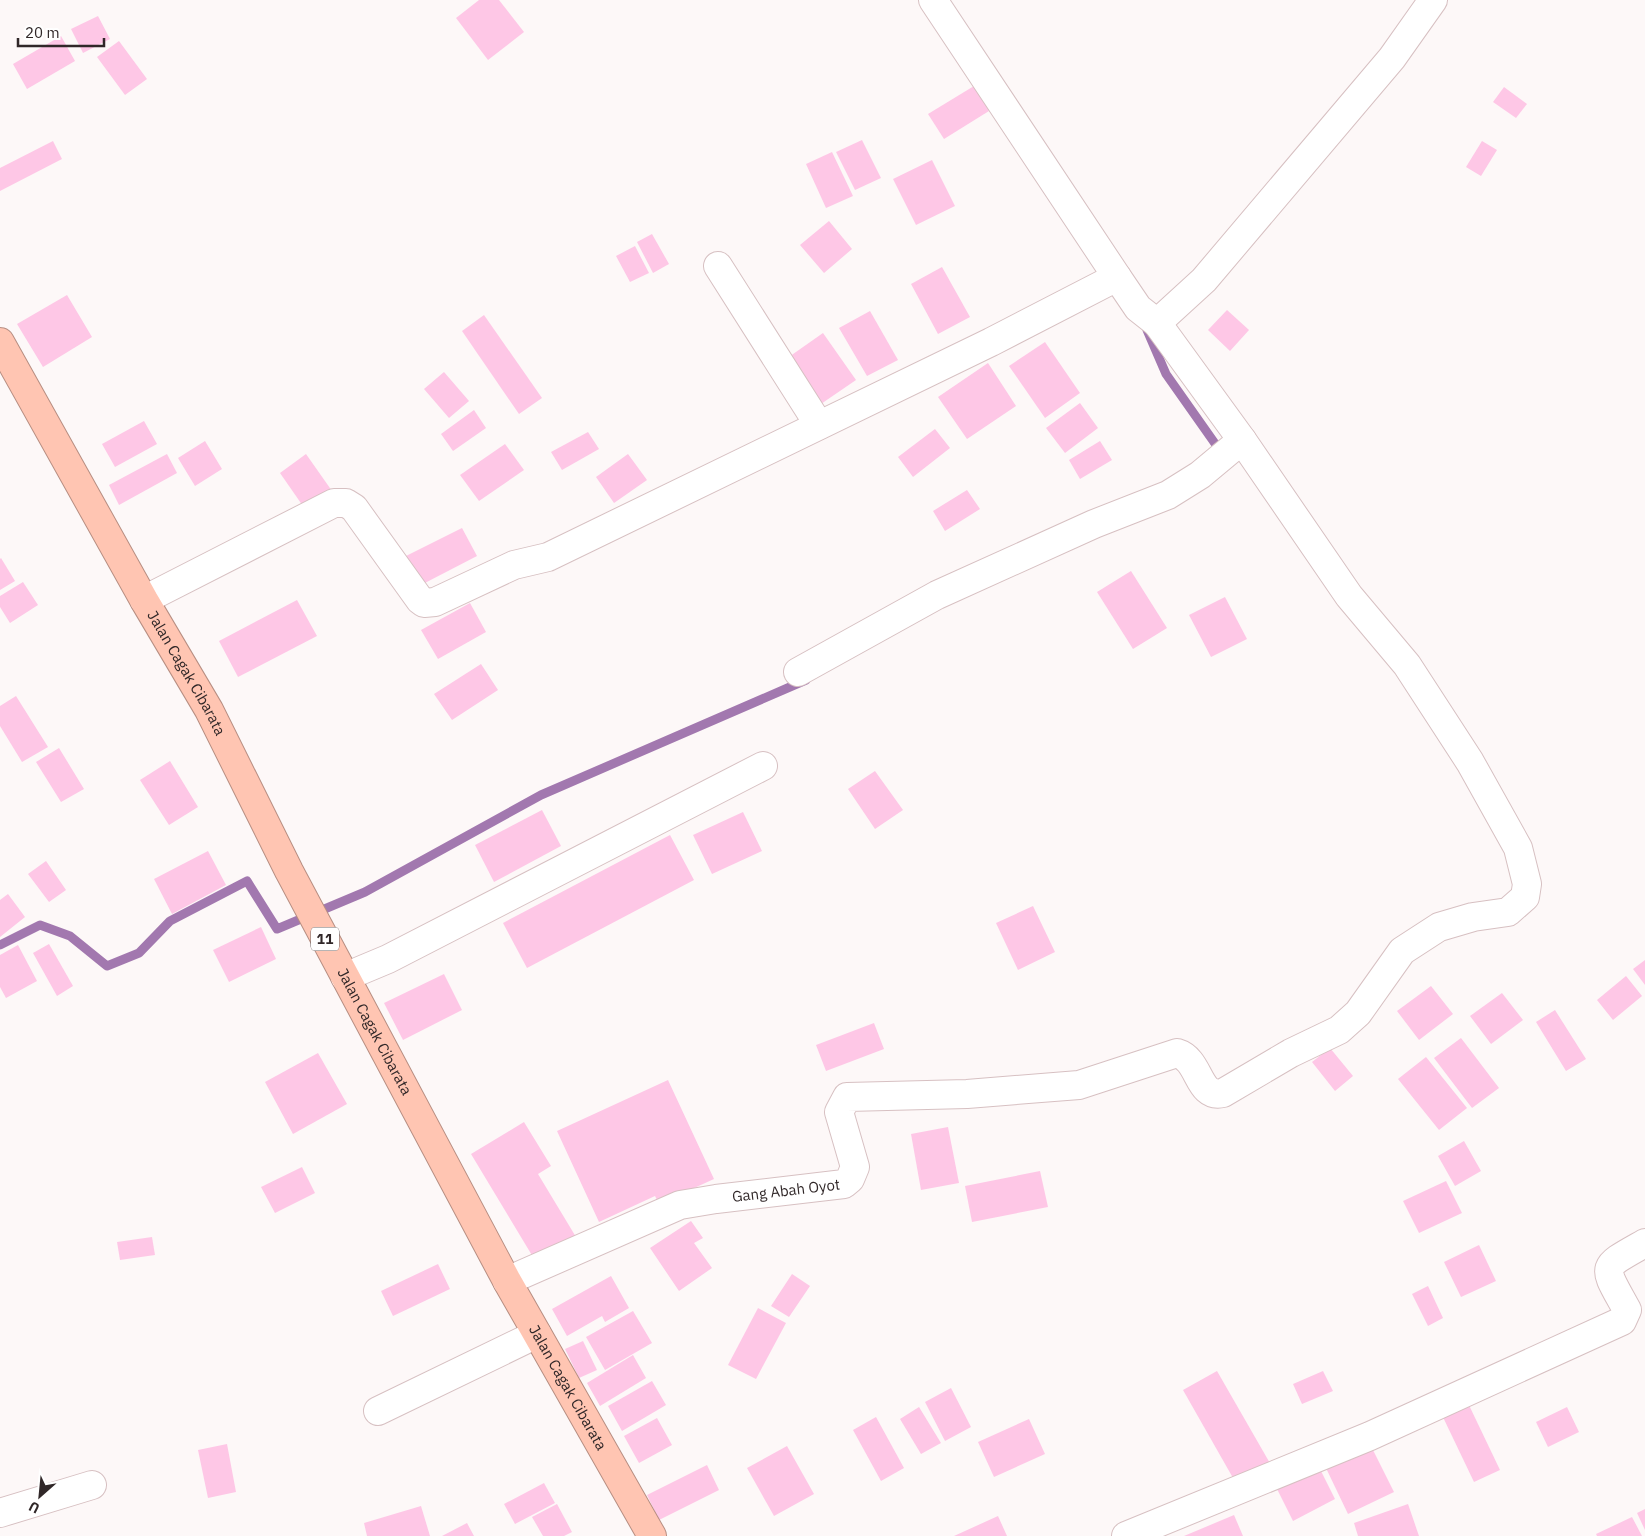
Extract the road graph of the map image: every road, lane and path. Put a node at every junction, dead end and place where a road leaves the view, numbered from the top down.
1 (934, 0) edge
2 (1433, 0) edge
3 (718, 266) dead end
4 (1117, 277) junction
5 (1157, 323) junction
6 (0, 342) edge
7 (818, 425) junction
8 (1242, 440) junction
9 (144, 600) junction
10 (798, 672) dead end
11 (762, 766) dead end
12 (345, 977) junction
13 (1645, 1243) edge
14 (507, 1281) junction
15 (537, 1334) junction
16 (378, 1411) dead end
17 (92, 1485) dead end
18 (0, 1513) edge
19 (652, 1536) edge
20 (1126, 1536) edge

1 - 4 street
2 - 5 street
3 - 7 street
4 - 5 street
4 - 7 street
5 - 8 street
6 - 9 highway, Jalan Cagak Cibarata / 11
7 - 9 street
8 - 10 street
8 - 14 street, Gang Abah Oyot
9 - 12 highway, Jalan Cagak Cibarata / 11
11 - 12 street
12 - 14 highway, Jalan Cagak Cibarata / 11
13 - 20 street
14 - 15 highway, Jalan Cagak Cibarata / 11
15 - 16 street
15 - 19 highway, Jalan Cagak Cibarata / 11
17 - 18 street

